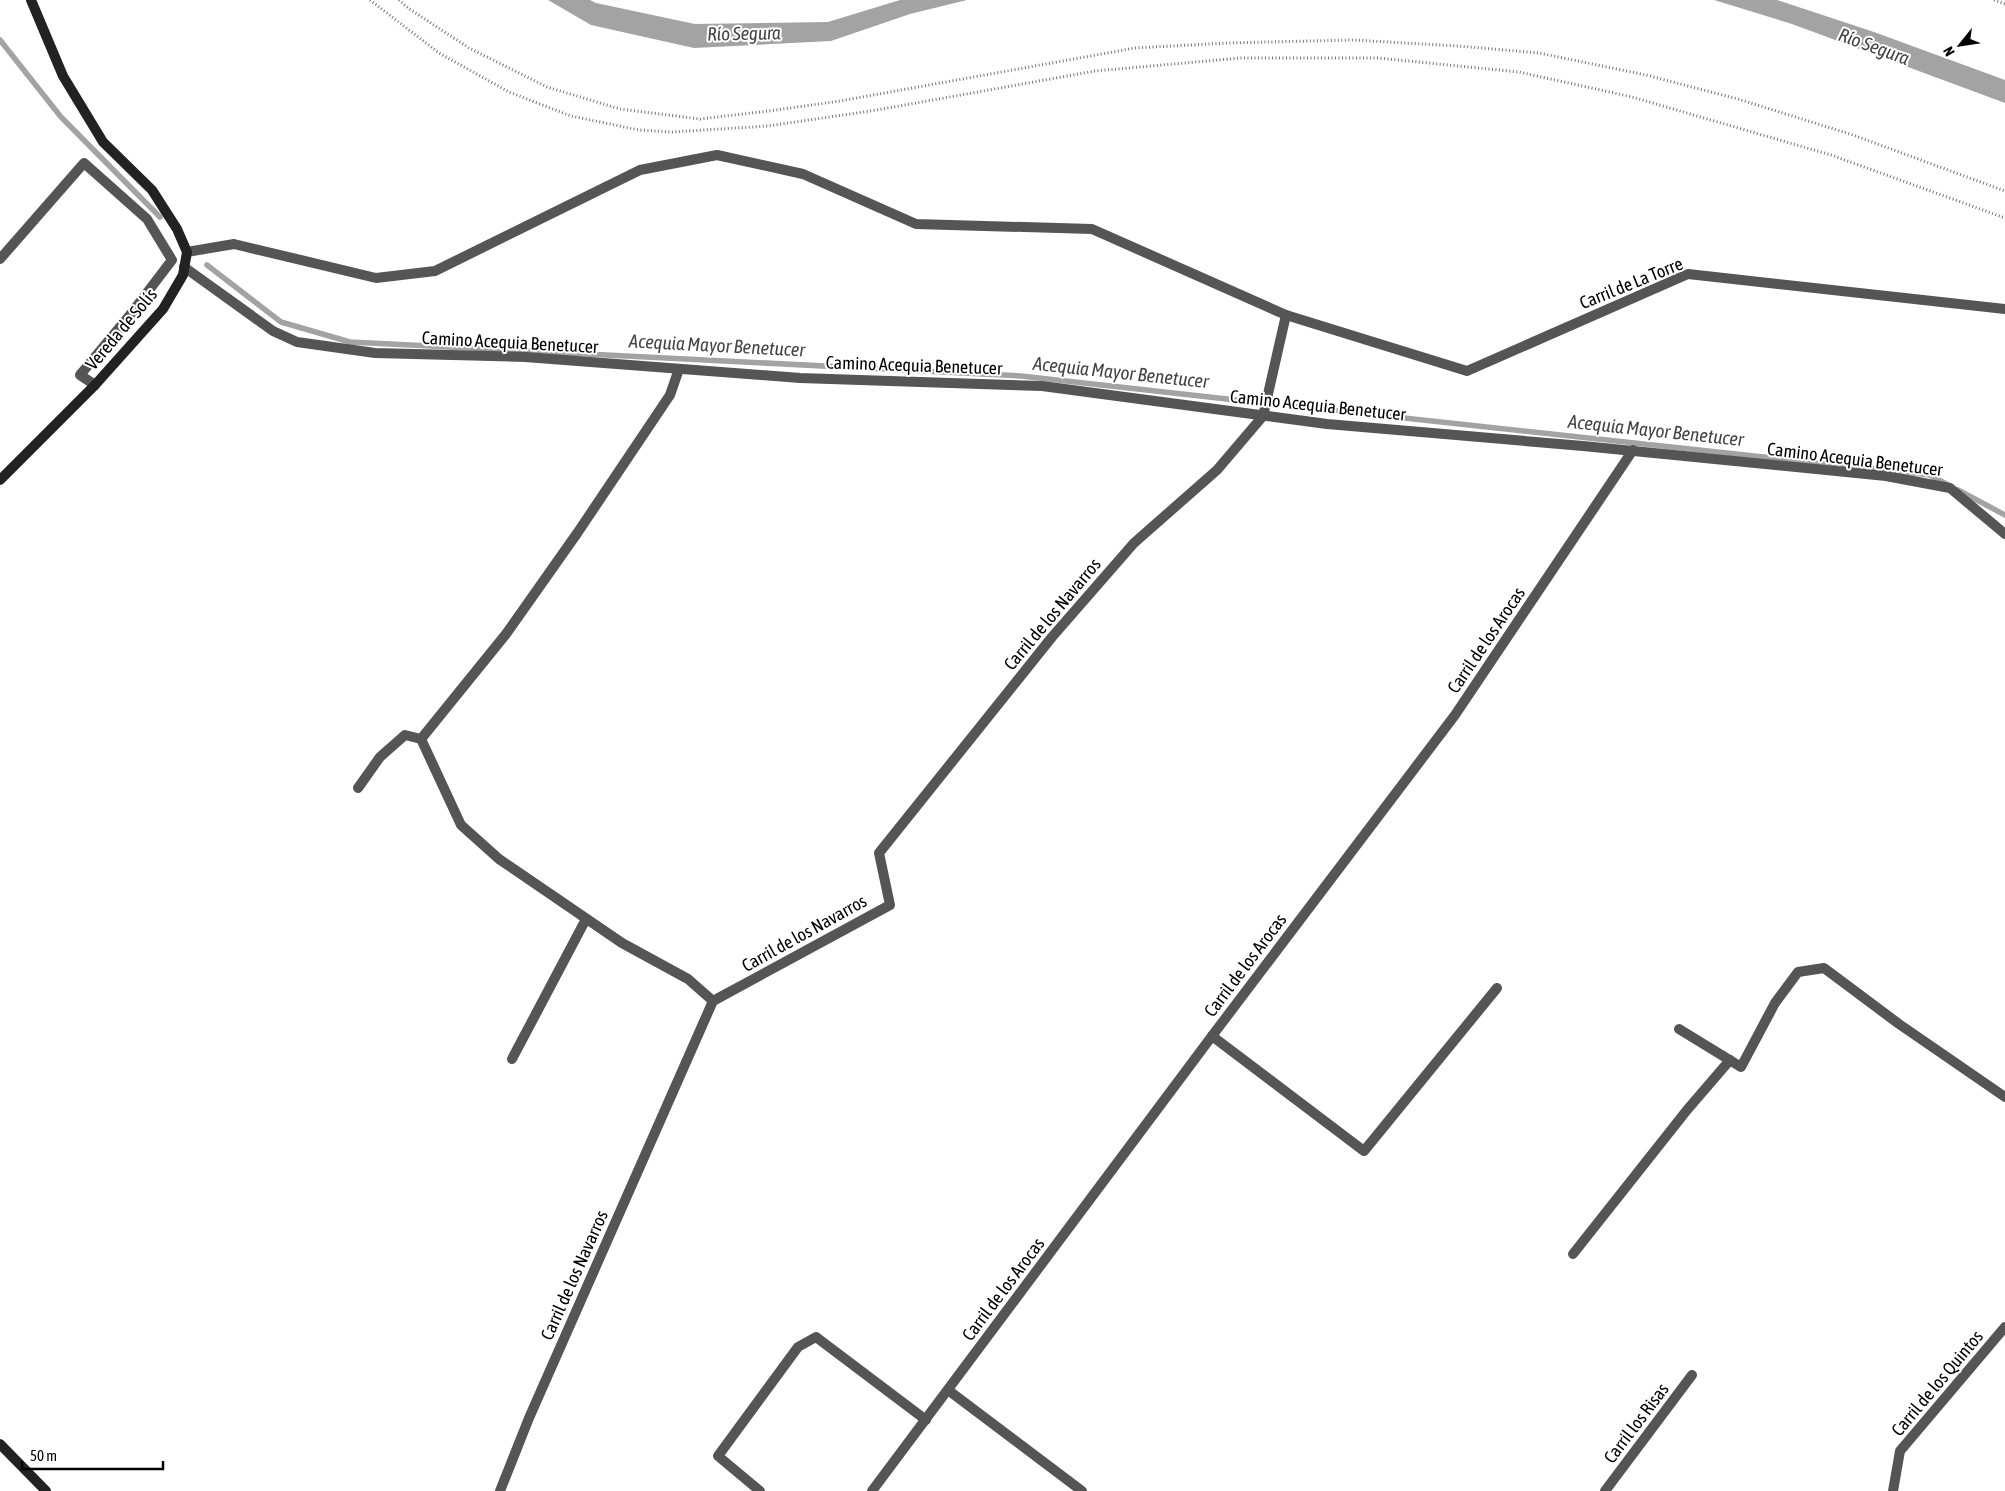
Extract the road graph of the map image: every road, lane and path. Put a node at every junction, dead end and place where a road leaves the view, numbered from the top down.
1 (31, 0) edge
2 (370, 0) edge
3 (399, 0) edge
4 (1994, 0) edge
5 (2005, 4) edge
6 (2005, 191) edge
7 (2005, 218) edge
8 (187, 252) junction
9 (0, 259) edge
10 (184, 267) junction
11 (2005, 310) edge
12 (1286, 315) junction
13 (679, 369) junction
14 (95, 385) junction
15 (1263, 416) junction
16 (1633, 450) junction
17 (0, 480) edge
18 (2005, 534) edge
19 (421, 739) junction
20 (358, 788) dead end
21 (586, 919) junction
22 (1497, 988) dead end
23 (713, 1001) junction
24 (1679, 1029) dead end
25 (1212, 1036) junction
26 (512, 1059) dead end
27 (1730, 1060) junction
28 (2005, 1097) edge
29 (1573, 1254) dead end
30 (2005, 1328) edge
31 (1692, 1376) dead end
32 (948, 1390) junction
33 (926, 1420) junction
34 (0, 1444) edge
35 (46, 1491) edge
36 (500, 1491) edge
37 (760, 1491) edge
38 (872, 1491) edge
39 (1082, 1491) edge
40 (1605, 1491) edge
41 (1893, 1491) edge

1 - 8 street
2 - 7 path
3 - 6 path
4 - 5 path
8 - 10 street, Vereda de Solís
8 - 12 street, Carril de La Torre
9 - 14 street
10 - 13 street, Camino Acequia Benetucer
10 - 14 street, Vereda de Solís
11 - 12 street, Carril de La Torre
12 - 15 street, Carril de los Navarros
13 - 15 street, Camino Acequia Benetucer
13 - 19 street
14 - 17 street, Vereda de Solís
15 - 16 street, Camino Acequia Benetucer
15 - 23 street, Carril de los Navarros
16 - 18 street, Camino Acequia Benetucer
16 - 25 street, Carril de los Arocas
19 - 20 street
19 - 21 street
21 - 23 street
21 - 26 street
22 - 25 street
23 - 36 street, Carril de los Navarros
24 - 27 street
25 - 32 street, Carril de los Arocas
27 - 28 street
27 - 29 street
30 - 41 street, Carril de los Quintos
31 - 40 street, Carril los Risas
32 - 33 street, Carril de los Arocas
32 - 39 street
33 - 37 street
33 - 38 street, Carril de los Arocas
34 - 35 street

